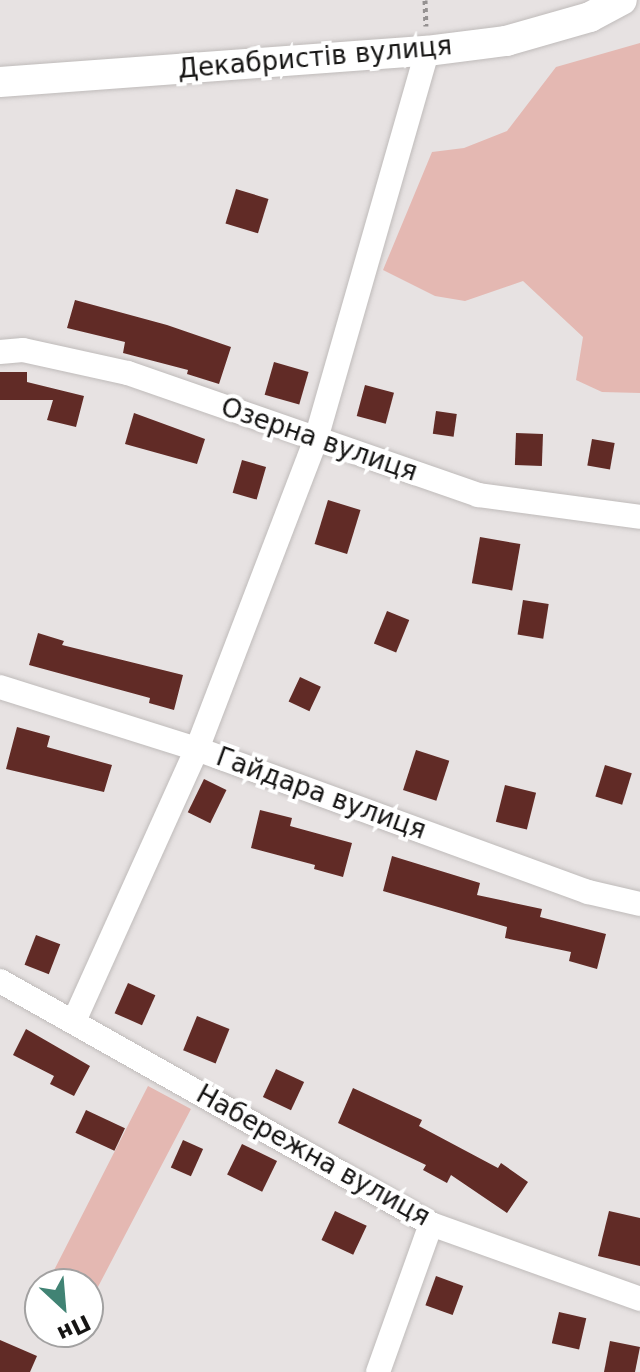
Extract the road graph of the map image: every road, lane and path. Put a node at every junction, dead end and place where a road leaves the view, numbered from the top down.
1 (622, 0) edge
2 (427, 51) junction
3 (0, 82) edge
4 (0, 352) edge
5 (316, 439) junction
6 (640, 517) edge
7 (0, 687) edge
8 (197, 749) junction
9 (640, 904) edge
10 (0, 981) edge
11 (74, 1021) junction
12 (431, 1224) junction
13 (640, 1299) edge
14 (378, 1372) edge

1 - 2 street, Декабристів вулиця
2 - 3 street, Декабристів вулиця
2 - 5 street
4 - 5 street, Озерна вулиця
5 - 6 street, Озерна вулиця
5 - 8 street
7 - 8 street, Гайдара вулиця
8 - 9 street, Гайдара вулиця
8 - 11 street
10 - 11 street, Набережна вулиця
11 - 12 street, Набережна вулиця
12 - 13 street, Набережна вулиця
12 - 14 street

